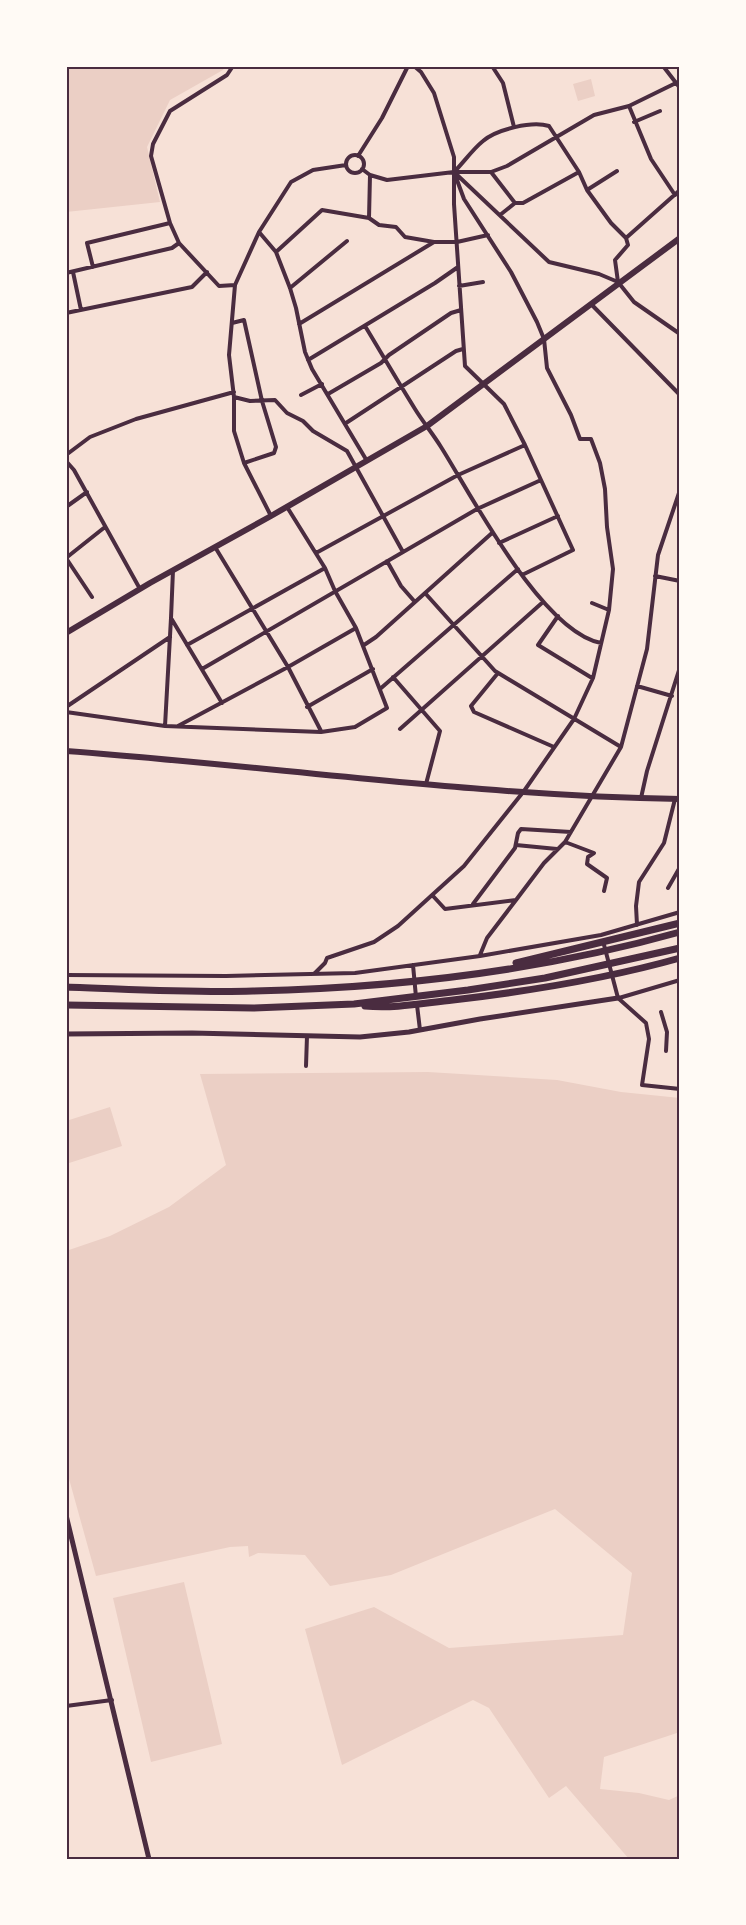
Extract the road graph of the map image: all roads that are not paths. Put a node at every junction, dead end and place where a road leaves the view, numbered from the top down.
1 (233, 66) edge
2 (408, 66) edge
3 (414, 66) edge
4 (492, 66) edge
5 (663, 66) edge
6 (678, 82) edge
7 (680, 88) edge
8 (628, 106) junction
9 (660, 111) dead end
10 (634, 122) junction
11 (514, 127) junction
12 (558, 136) junction
13 (358, 156) junction
14 (346, 165) junction
15 (362, 169) junction
16 (618, 171) dead end
17 (454, 172) junction
18 (491, 172) junction
19 (579, 172) junction
20 (370, 175) junction
21 (587, 190) junction
22 (680, 190) edge
23 (675, 195) junction
24 (515, 203) junction
25 (500, 215) junction
26 (369, 218) junction
27 (170, 224) junction
28 (259, 232) junction
29 (488, 235) junction
30 (626, 238) junction
31 (680, 238) edge
32 (347, 241) dead end
33 (434, 242) junction
34 (457, 242) junction
35 (179, 243) junction
36 (276, 252) junction
37 (458, 266) junction
38 (93, 267) junction
39 (73, 272) junction
40 (207, 272) junction
41 (66, 273) edge
42 (483, 282) dead end
43 (618, 282) junction
44 (235, 285) junction
45 (459, 286) junction
46 (290, 288) junction
47 (590, 303) junction
48 (81, 310) junction
49 (460, 310) junction
50 (66, 313) edge
51 (232, 323) junction
52 (299, 324) junction
53 (365, 326) junction
54 (680, 333) edge
55 (544, 339) junction
56 (463, 349) junction
57 (386, 359) junction
58 (308, 360) junction
59 (484, 383) junction
60 (322, 384) junction
61 (402, 387) junction
62 (234, 394) junction
63 (328, 394) junction
64 (301, 395) dead end
65 (680, 395) edge
66 (262, 401) junction
67 (346, 423) junction
68 (427, 426) junction
69 (525, 445) junction
70 (66, 455) edge
71 (66, 460) edge
72 (367, 461) junction
73 (244, 463) junction
74 (355, 468) junction
75 (459, 475) junction
76 (541, 480) junction
77 (680, 490) edge
78 (87, 492) junction
79 (66, 507) edge
80 (287, 507) junction
81 (477, 509) junction
82 (271, 516) junction
83 (382, 516) junction
84 (558, 516) junction
85 (105, 526) junction
86 (492, 533) junction
87 (499, 543) junction
88 (215, 547) junction
89 (403, 552) junction
90 (316, 553) junction
91 (66, 558) edge
92 (387, 561) junction
93 (325, 568) junction
94 (518, 569) junction
95 (173, 570) junction
96 (522, 575) junction
97 (655, 576) junction
98 (680, 581) edge
99 (140, 589) junction
100 (335, 591) junction
101 (425, 593) junction
102 (92, 597) dead end
103 (415, 602) junction
104 (543, 602) junction
105 (592, 603) dead end
106 (252, 609) junction
107 (609, 610) junction
108 (558, 616) junction
109 (171, 618) junction
110 (452, 624) junction
111 (356, 628) junction
112 (266, 632) junction
113 (66, 633) edge
114 (170, 637) junction
115 (601, 642) junction
116 (187, 645) junction
117 (364, 645) junction
118 (481, 656) junction
119 (680, 667) edge
120 (288, 668) junction
121 (202, 669) junction
122 (373, 669) junction
123 (498, 673) junction
124 (393, 677) junction
125 (593, 678) junction
126 (637, 686) junction
127 (380, 689) junction
128 (672, 696) junction
129 (222, 703) junction
130 (66, 707) edge
131 (307, 707) junction
132 (421, 709) junction
133 (66, 712) edge
134 (574, 719) junction
135 (165, 726) junction
136 (177, 726) junction
137 (400, 729) dead end
138 (321, 732) junction
139 (554, 747) junction
140 (621, 747) junction
141 (66, 752) edge
142 (426, 784) junction
143 (524, 791) junction
144 (593, 795) junction
145 (641, 798) junction
146 (678, 799) edge
147 (571, 832) junction
148 (565, 842) junction
149 (516, 845) junction
150 (558, 850) junction
151 (680, 867) edge
152 (668, 888) dead end
153 (604, 891) dead end
154 (433, 896) junction
155 (516, 900) junction
156 (472, 904) junction
157 (680, 912) edge
158 (680, 923) edge
159 (637, 925) junction
160 (680, 932) edge
161 (601, 935) junction
162 (680, 948) edge
163 (480, 956) junction
164 (680, 958) edge
165 (413, 965) junction
166 (314, 974) junction
167 (66, 975) edge
168 (441, 979) junction
169 (680, 980) edge
170 (66, 987) edge
171 (618, 998) junction
172 (354, 1004) junction
173 (66, 1005) edge
174 (661, 1012) dead end
175 (420, 1030) junction
176 (66, 1034) edge
177 (307, 1036) junction
178 (666, 1051) dead end
179 (306, 1066) dead end
180 (680, 1089) edge
181 (66, 1515) edge
182 (112, 1700) junction
183 (66, 1706) edge
184 (149, 1859) edge

1 - 27 street
2 - 13 street
3 - 17 street
4 - 11 street
5 - 6 street
6 - 7 street
6 - 8 street
8 - 10 street
8 - 12 street
9 - 10 street
10 - 23 street
11 - 12 street
11 - 17 street
12 - 18 street
12 - 19 street
13 - 14 street
13 - 15 street
14 - 15 street
14 - 28 street
15 - 20 street
16 - 21 street
17 - 18 street
17 - 20 street
17 - 25 street
17 - 29 street
17 - 34 street
18 - 24 street
19 - 21 street
19 - 24 street
20 - 26 street
21 - 30 street
22 - 23 street
23 - 30 street
24 - 25 street
25 - 43 street
26 - 33 street
26 - 36 street
27 - 35 street
27 - 38 street
28 - 36 street
28 - 44 street
29 - 34 street
29 - 55 street
30 - 43 street
31 - 43 main road
32 - 46 street
33 - 34 street
33 - 52 street
34 - 37 street
35 - 38 street
35 - 40 street
36 - 46 street
37 - 45 street
37 - 53 street
38 - 39 street
39 - 41 street
39 - 48 street
40 - 44 street
40 - 48 street
42 - 45 street
43 - 47 main road
43 - 54 street
44 - 51 street
45 - 49 street
46 - 52 street
47 - 55 main road
47 - 65 street
48 - 50 street
49 - 56 street
49 - 57 street
51 - 62 street
51 - 66 street
52 - 58 street
53 - 57 street
53 - 58 street
55 - 59 main road
55 - 107 street
56 - 59 street
56 - 61 street
57 - 61 street
57 - 63 street
58 - 60 street
59 - 68 main road
59 - 69 street
60 - 63 street
60 - 64 street
61 - 67 street
61 - 68 street
62 - 66 street
62 - 70 street
62 - 73 street
63 - 67 street
66 - 73 street
66 - 74 street
67 - 72 street
68 - 72 main road
68 - 75 street
69 - 75 street
69 - 76 street
71 - 78 street
72 - 74 main road
73 - 82 street
74 - 80 main road
74 - 83 street
75 - 81 street
75 - 83 street
76 - 81 street
76 - 84 street
77 - 97 street
78 - 79 street
78 - 85 street
80 - 82 main road
80 - 90 street
81 - 86 street
81 - 89 street
82 - 88 main road
83 - 89 street
83 - 90 street
84 - 87 street
84 - 96 street
85 - 91 street
85 - 99 street
86 - 87 street
86 - 101 street
87 - 94 street
88 - 95 main road
88 - 106 street
89 - 92 street
90 - 93 street
91 - 102 street
92 - 100 street
92 - 103 street
93 - 100 street
93 - 106 street
94 - 96 street
94 - 110 street
95 - 99 main road
95 - 109 street
96 - 104 street
97 - 98 street
97 - 126 street
99 - 113 main road
100 - 111 street
100 - 112 street
101 - 103 street
101 - 110 street
103 - 117 street
104 - 108 street
104 - 118 street
105 - 107 street
106 - 112 street
106 - 116 street
107 - 115 street
108 - 115 street
108 - 125 street
109 - 114 street
109 - 116 street
110 - 118 street
110 - 124 street
111 - 117 street
111 - 120 street
112 - 120 street
112 - 121 street
114 - 130 street
114 - 135 street
115 - 125 street
116 - 121 street
117 - 122 street
118 - 123 street
118 - 132 street
119 - 128 street
120 - 129 street
120 - 131 street
121 - 129 street
122 - 127 street
122 - 131 street
123 - 134 street
123 - 139 street
124 - 127 street
124 - 132 street
125 - 134 street
126 - 128 street
126 - 140 street
127 - 138 street
128 - 145 street
129 - 136 street
131 - 138 street
132 - 137 street
132 - 142 street
133 - 135 street
134 - 139 street
134 - 140 street
135 - 136 street
136 - 138 street
139 - 143 street
140 - 144 street
141 - 142 main road
142 - 143 main road
143 - 144 main road
143 - 154 street
144 - 145 main road
144 - 147 street
145 - 146 main road
146 - 159 street
147 - 148 street
147 - 149 street
148 - 150 street
148 - 153 street
149 - 150 street
149 - 156 street
150 - 155 street
151 - 152 street
154 - 156 street
154 - 166 street
155 - 156 street
155 - 163 street
157 - 159 street
158 - 168 highway
159 - 161 street
160 - 168 highway
161 - 163 street
161 - 171 street
162 - 172 highway
163 - 165 street
164 - 172 highway
165 - 166 street
165 - 175 street
166 - 167 street
168 - 170 highway
169 - 171 street
171 - 175 street
171 - 180 street
172 - 173 highway
174 - 178 street
175 - 177 street
176 - 177 street
177 - 179 street
181 - 182 street
182 - 183 street
182 - 184 street

